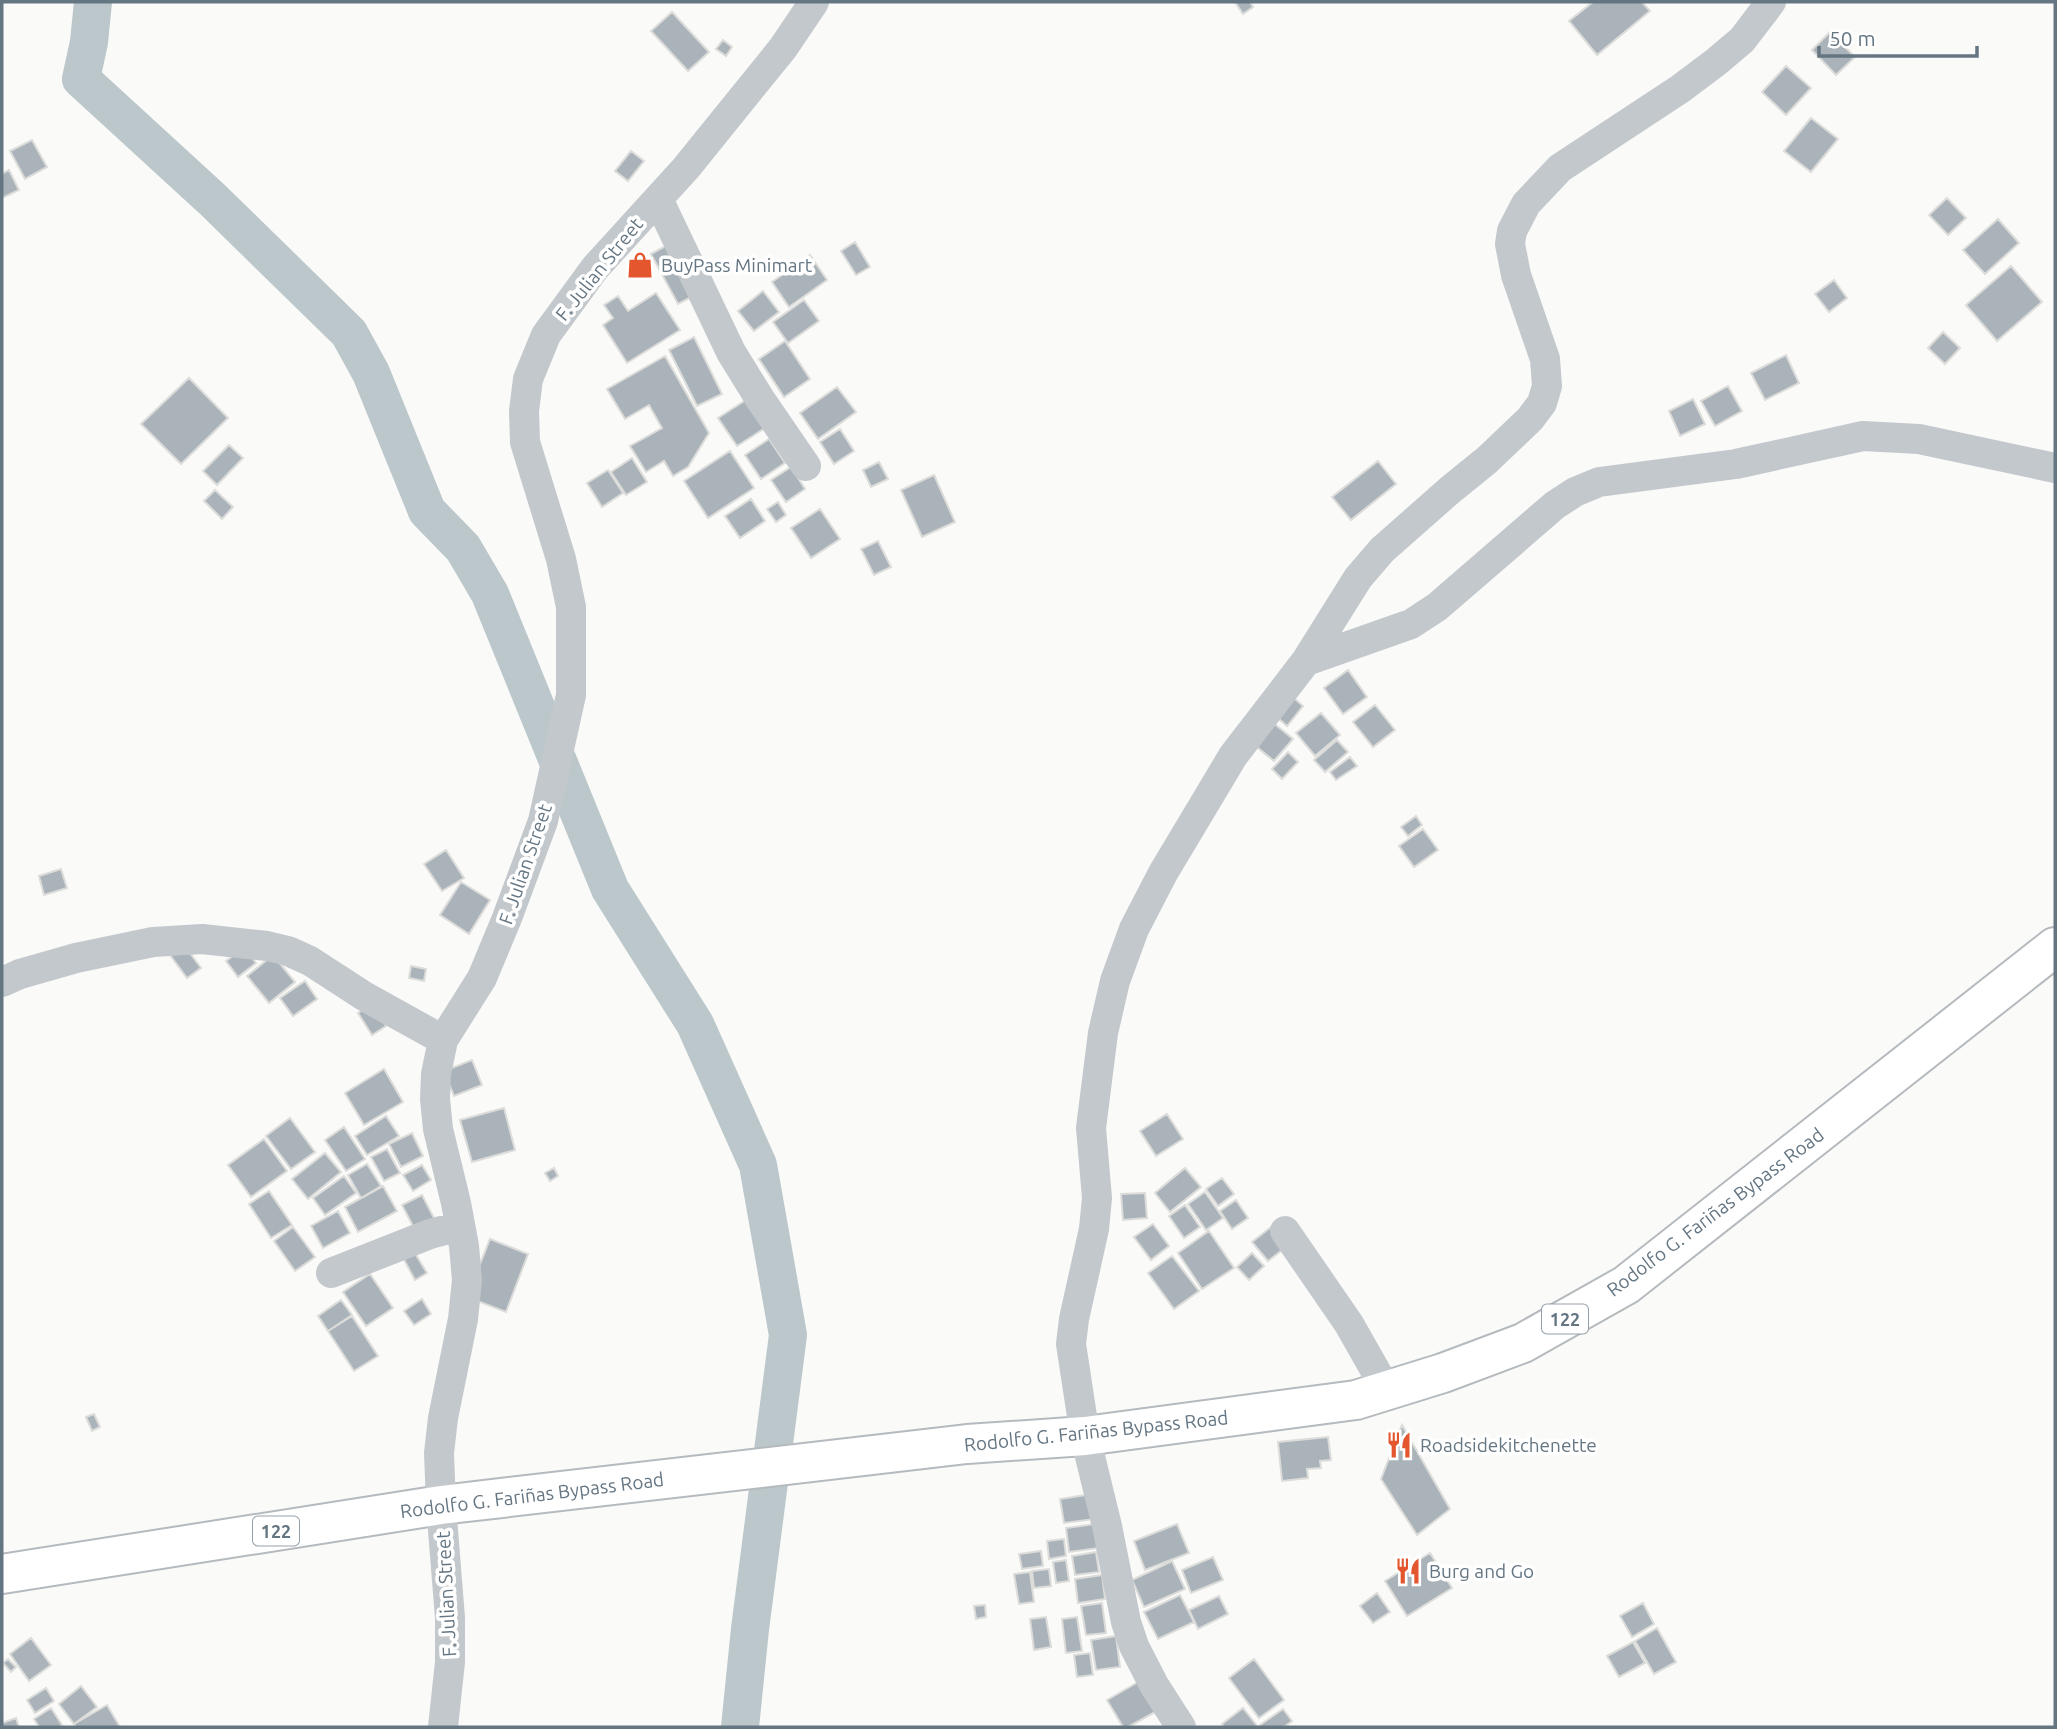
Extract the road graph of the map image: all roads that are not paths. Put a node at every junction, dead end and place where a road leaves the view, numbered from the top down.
1 (814, 2) edge
2 (1771, 2) edge
3 (658, 199) junction
4 (806, 466) dead end
5 (2055, 467) edge
6 (1306, 661) junction
7 (2055, 947) edge
8 (2, 982) edge
9 (443, 1040) junction
10 (460, 1226) junction
11 (1285, 1231) dead end
12 (331, 1273) dead end
13 (1387, 1391) junction
14 (1085, 1436) junction
15 (441, 1505) junction
16 (2, 1574) edge
17 (443, 1727) edge
18 (1181, 1727) edge

1 - 3 street, F. Julian Street
2 - 6 street
3 - 4 street
3 - 9 street, F. Julian Street
5 - 6 street
6 - 14 street
7 - 13 main road, Rodolfo G. Fariñas Bypass Road / 122
8 - 9 street
9 - 10 street, F. Julian Street
10 - 12 street
10 - 15 street, F. Julian Street
11 - 13 street
13 - 14 main road, Rodolfo G. Fariñas Bypass Road / 122
14 - 15 main road, Rodolfo G. Fariñas Bypass Road / 122
14 - 18 street
15 - 16 main road, Rodolfo G. Fariñas Bypass Road / 122
15 - 17 street, F. Julian Street

